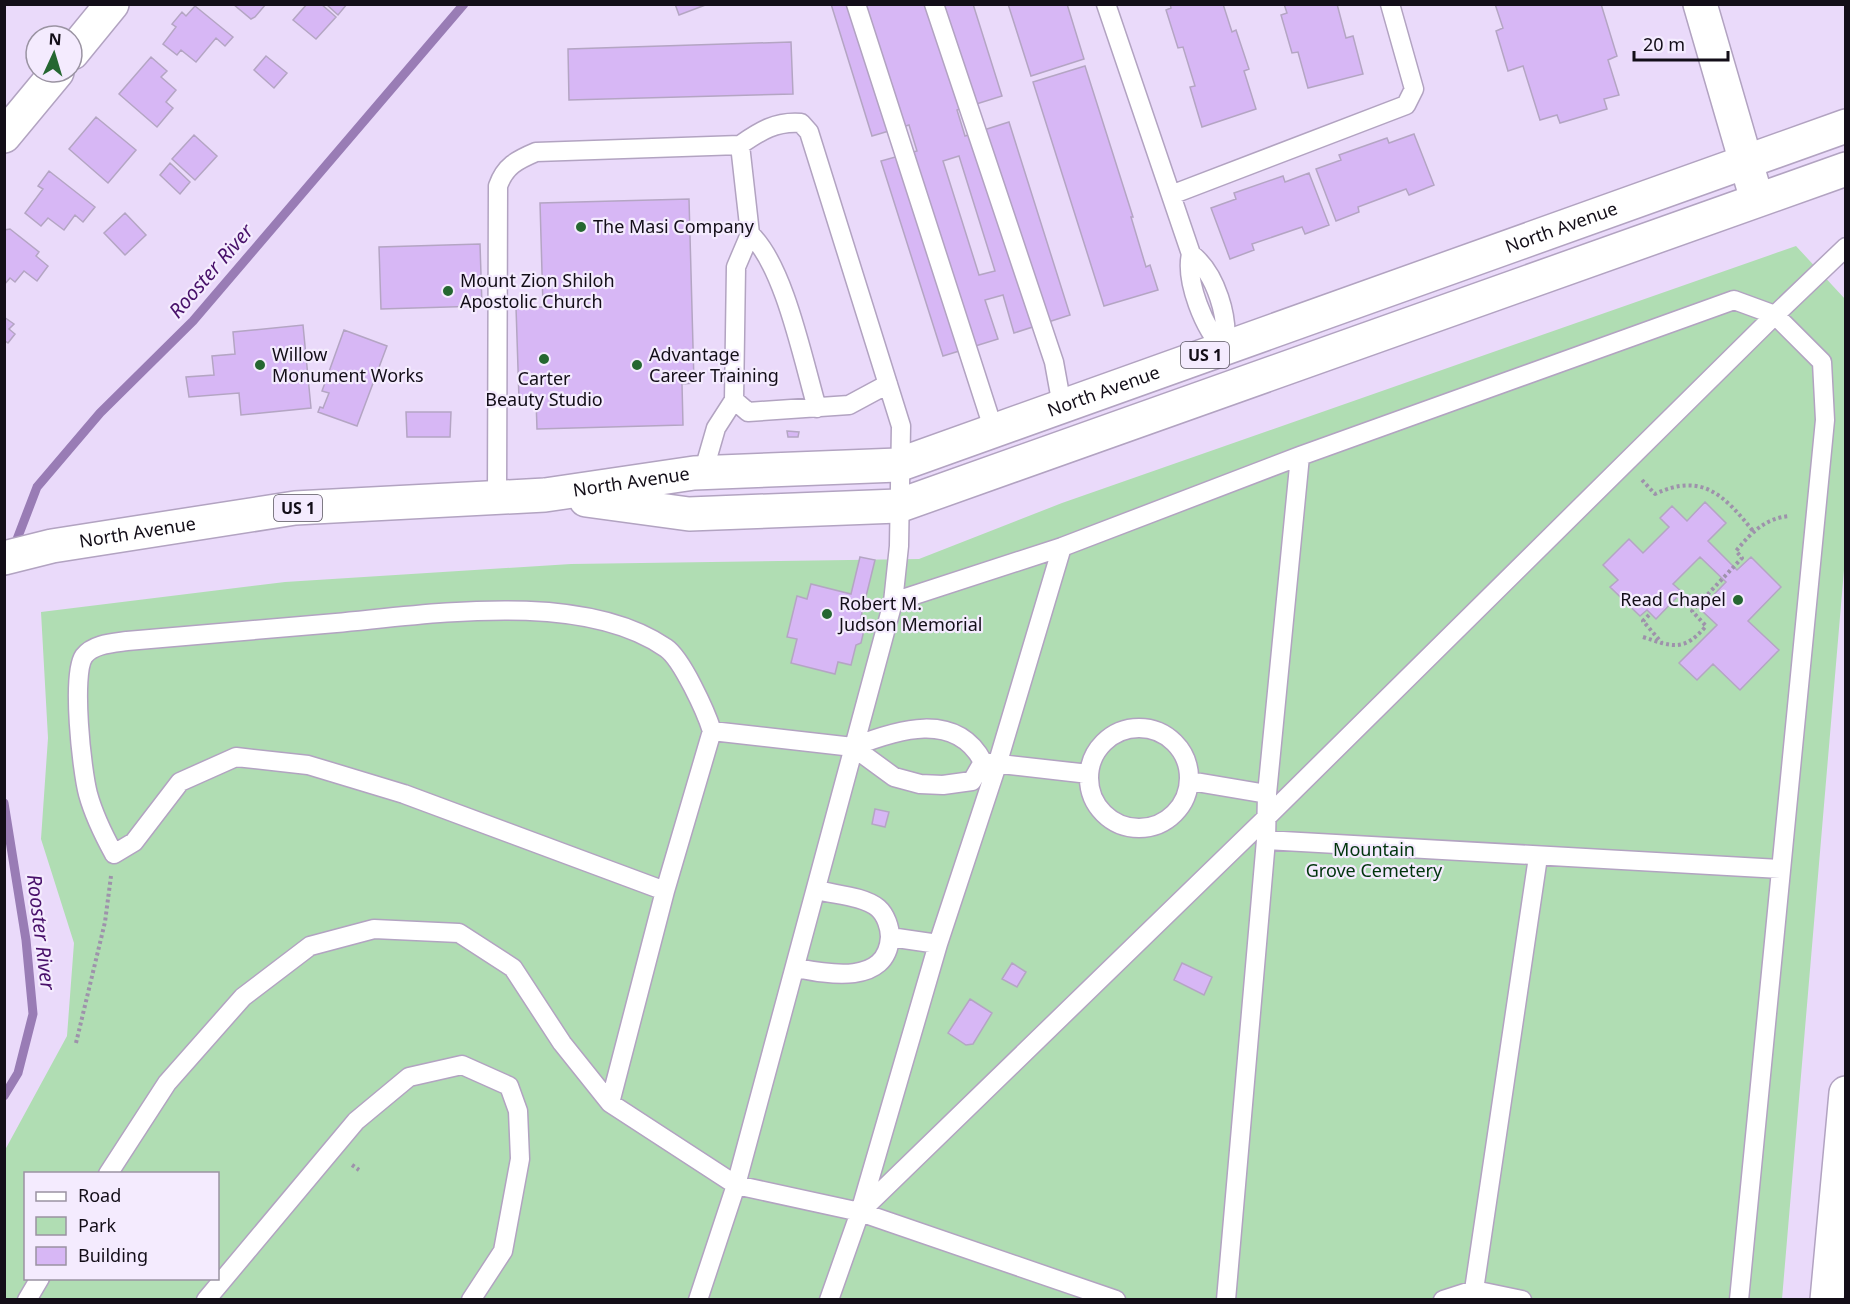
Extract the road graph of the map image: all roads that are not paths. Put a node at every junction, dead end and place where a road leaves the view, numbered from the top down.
1 (112, 4) edge
2 (855, 4) edge
3 (934, 4) edge
4 (1106, 4) edge
5 (1390, 4) edge
6 (1700, 4) edge
7 (84, 38) edge
8 (47, 84) edge
9 (1845, 126) edge
10 (4, 136) edge
11 (740, 145) junction
12 (1747, 161) junction
13 (1845, 169) edge
14 (1171, 195) junction
15 (1757, 200) junction
16 (750, 234) junction
17 (1845, 247) edge
18 (1775, 315) junction
19 (1224, 349) junction
20 (888, 384) junction
21 (734, 400) junction
22 (1062, 406) junction
23 (817, 408) junction
24 (994, 431) junction
25 (1300, 456) junction
26 (898, 465) junction
27 (703, 473) junction
28 (545, 495) junction
29 (497, 497) junction
30 (898, 507) junction
31 (1062, 547) junction
32 (4, 558) edge
33 (893, 602) junction
34 (712, 731) junction
35 (853, 747) junction
36 (990, 764) junction
37 (1089, 774) junction
38 (1190, 781) junction
39 (1267, 794) junction
40 (1266, 818) junction
41 (1266, 840) junction
42 (1538, 857) junction
43 (1781, 869) junction
44 (817, 890) junction
45 (665, 891) junction
46 (890, 938) junction
47 (938, 944) junction
48 (796, 968) junction
49 (1845, 1094) edge
50 (610, 1103) junction
51 (109, 1172) edge
52 (736, 1185) junction
53 (860, 1212) junction
54 (39, 1280) edge
55 (1474, 1290) junction
56 (27, 1299) edge
57 (206, 1299) edge
58 (471, 1299) edge
59 (698, 1299) edge
60 (829, 1299) edge
61 (1116, 1299) edge
62 (1226, 1299) edge
63 (1443, 1299) edge
64 (1522, 1299) edge
65 (1739, 1299) edge
66 (1827, 1299) edge

1 - 7 main road
2 - 24 lane
3 - 22 lane
4 - 14 lane
5 - 14 lane
6 - 12 main road
8 - 10 main road
9 - 12 main road, North Avenue / US 1
11 - 16 lane
11 - 20 lane
11 - 29 lane
12 - 15 main road
12 - 19 main road, North Avenue / US 1
13 - 15 main road, North Avenue / US 1
14 - 19 lane
15 - 30 main road, North Avenue / US 1
16 - 21 lane
16 - 23 lane
17 - 18 lane
18 - 25 lane
18 - 40 lane
18 - 43 lane
19 - 22 main road, North Avenue / US 1
20 - 23 lane
20 - 26 lane
21 - 23 lane
21 - 27 lane
22 - 24 main road, North Avenue / US 1
24 - 26 main road, North Avenue / US 1
25 - 31 lane
25 - 39 lane
26 - 27 main road, North Avenue / US 1
26 - 30 lane
27 - 28 main road, North Avenue / US 1
28 - 29 main road, North Avenue / US 1
28 - 30 main road, North Avenue / US 1
29 - 32 main road, North Avenue / US 1
30 - 33 lane
31 - 33 lane
31 - 36 lane
33 - 35 lane
34 - 35 lane
34 - 45 lane
34 - 45 lane
35 - 36 lane
35 - 36 lane
35 - 44 lane
36 - 37 lane
36 - 47 lane
37 - 38 lane
37 - 38 lane
38 - 39 lane
39 - 40 lane
40 - 41 lane
40 - 53 lane
41 - 42 lane
41 - 62 lane
42 - 43 lane
42 - 55 lane
43 - 65 lane
44 - 46 lane
44 - 48 lane
45 - 50 lane
46 - 47 lane
46 - 48 lane
47 - 53 lane
48 - 52 lane
49 - 66 main road
50 - 51 lane
50 - 52 lane
52 - 53 lane
52 - 59 lane
53 - 60 lane
53 - 61 lane
54 - 56 lane
55 - 63 lane
55 - 64 lane
57 - 58 lane

